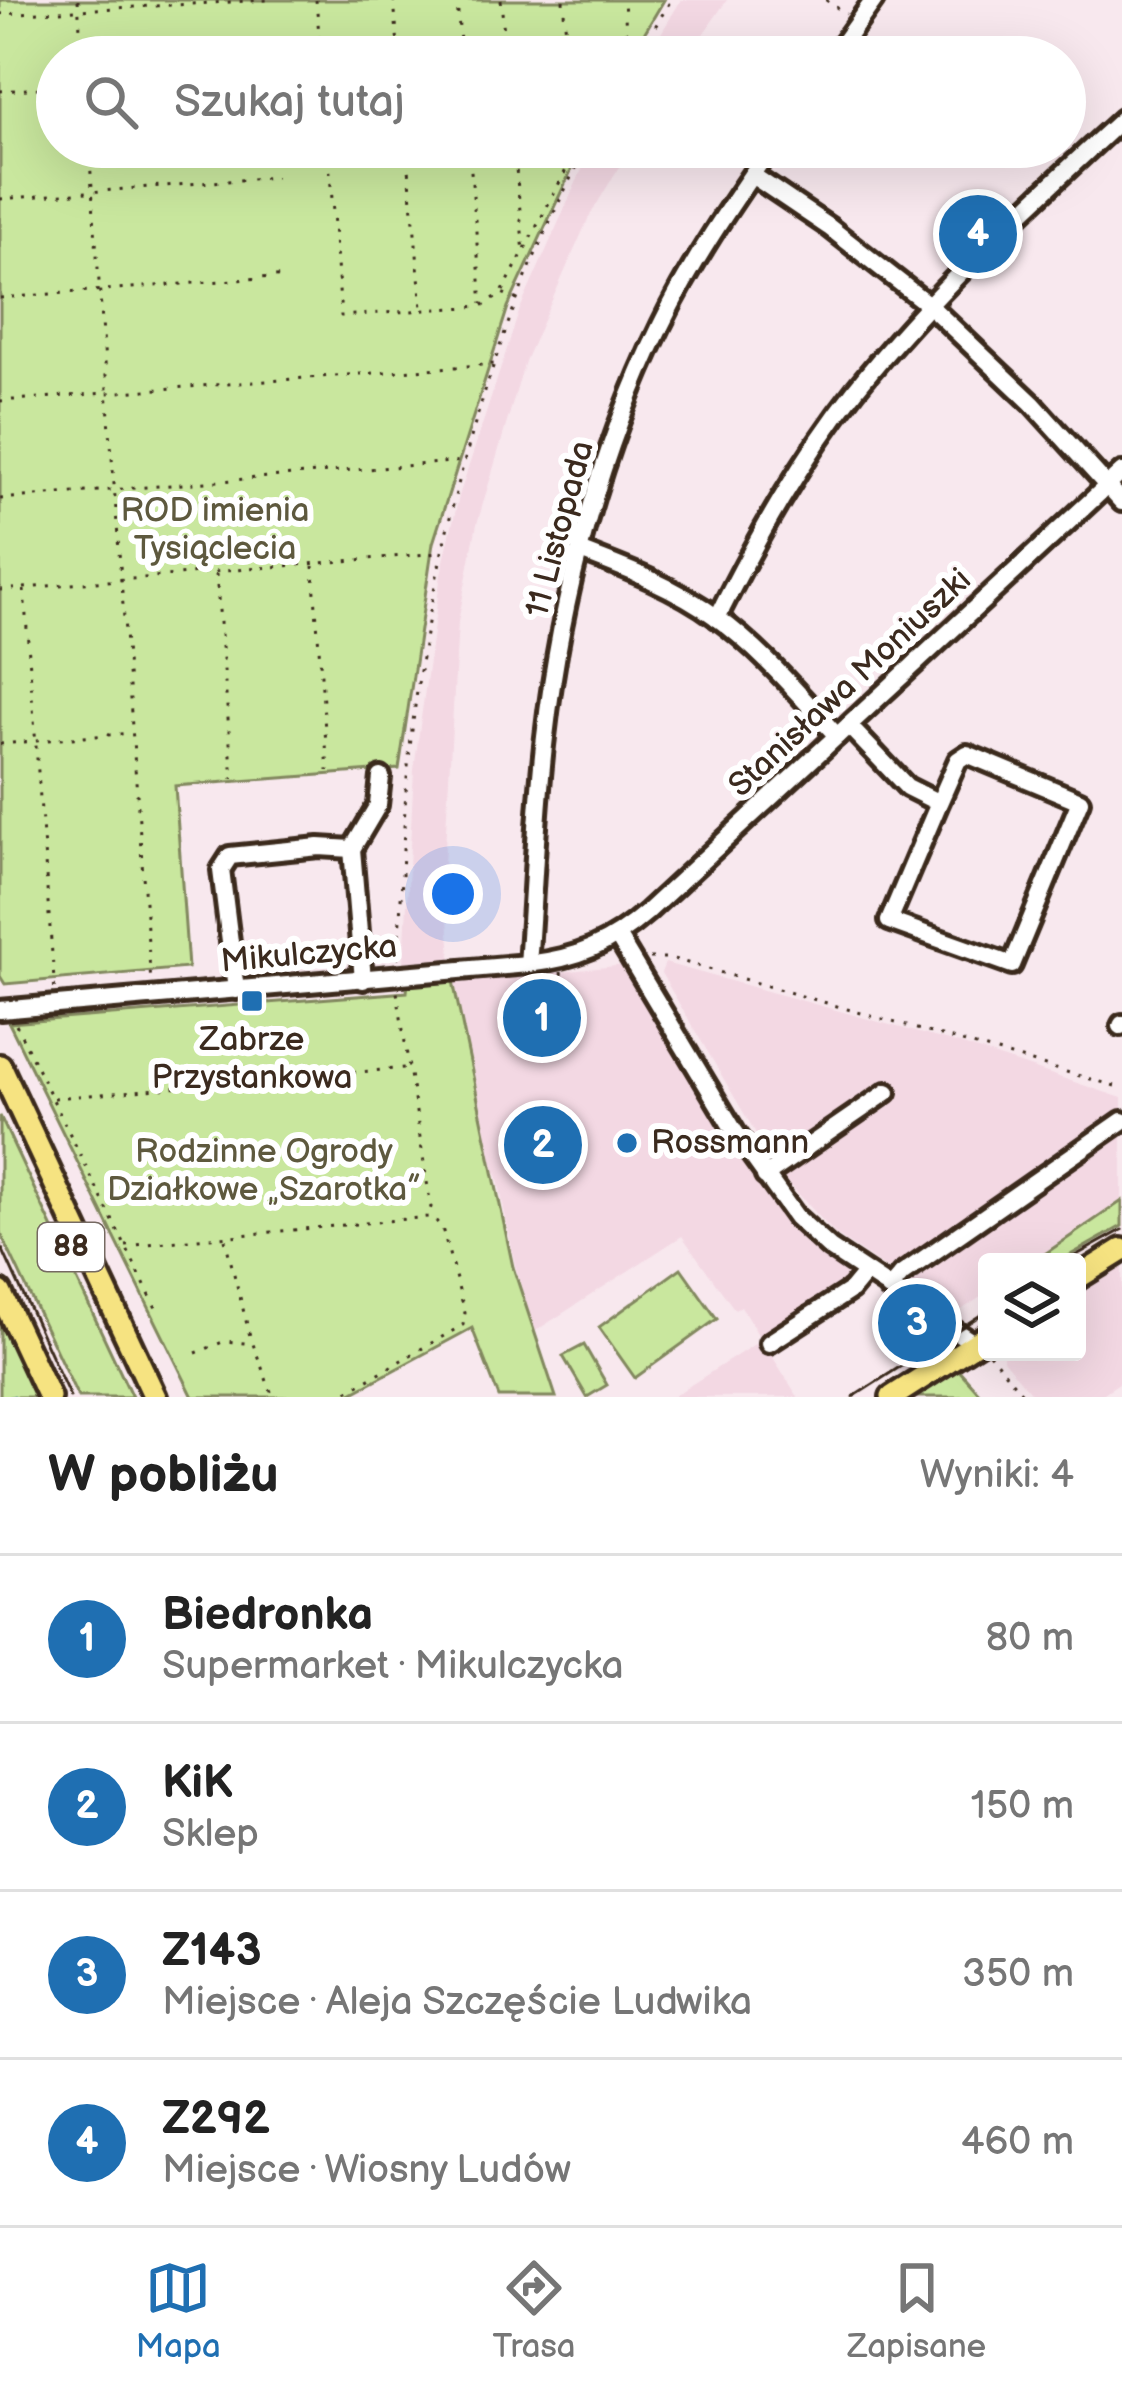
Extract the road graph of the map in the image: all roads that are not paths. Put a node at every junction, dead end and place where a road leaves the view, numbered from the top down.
1 (874, 0) edge
2 (847, 36) edge
3 (1122, 119) edge
4 (1086, 152) edge
5 (757, 168) edge
6 (1069, 168) edge
7 (752, 175) junction
8 (930, 306) junction
9 (1122, 472) edge
10 (1106, 487) junction
11 (1122, 502) edge
12 (580, 551) junction
13 (717, 618) junction
14 (843, 731) junction
15 (381, 778) dead end
16 (939, 803) junction
17 (352, 849) junction
18 (618, 937) junction
19 (528, 964) junction
20 (363, 980) junction
21 (236, 990) junction
22 (5, 1010) edge
23 (0, 1066) edge
24 (887, 1092) dead end
25 (0, 1096) edge
26 (1122, 1121) edge
27 (765, 1176) junction
28 (1122, 1250) edge
29 (1086, 1272) edge
30 (865, 1273) junction
31 (889, 1288) junction
32 (0, 1292) edge
33 (978, 1341) edge
34 (769, 1343) dead end
35 (978, 1347) edge
36 (49, 1397) edge
37 (141, 1397) edge
38 (155, 1397) edge
39 (892, 1397) edge

1 - 2 street
3 - 4 street
5 - 7 street, 11 Listopada
6 - 8 street
7 - 8 street
7 - 12 street, 11 Listopada
8 - 10 street
8 - 13 street
9 - 10 street, Stanisława Moniuszki
10 - 11 street
10 - 14 street, Stanisława Moniuszki
12 - 13 street
12 - 19 street, 11 Listopada
13 - 14 street
14 - 16 street
14 - 18 street, Stanisława Moniuszki
15 - 17 street
16 - 16 street
17 - 20 street
17 - 21 street
18 - 19 street, Mikulczycka
18 - 27 street
19 - 20 street, Mikulczycka
20 - 21 street, Mikulczycka
21 - 22 street, Mikulczycka
23 - 38 main road, 88
24 - 27 street
25 - 37 main road, 88
26 - 31 street
27 - 30 street
28 - 29 main road
30 - 31 street
30 - 34 street
31 - 33 street
32 - 36 main road
35 - 39 main road

